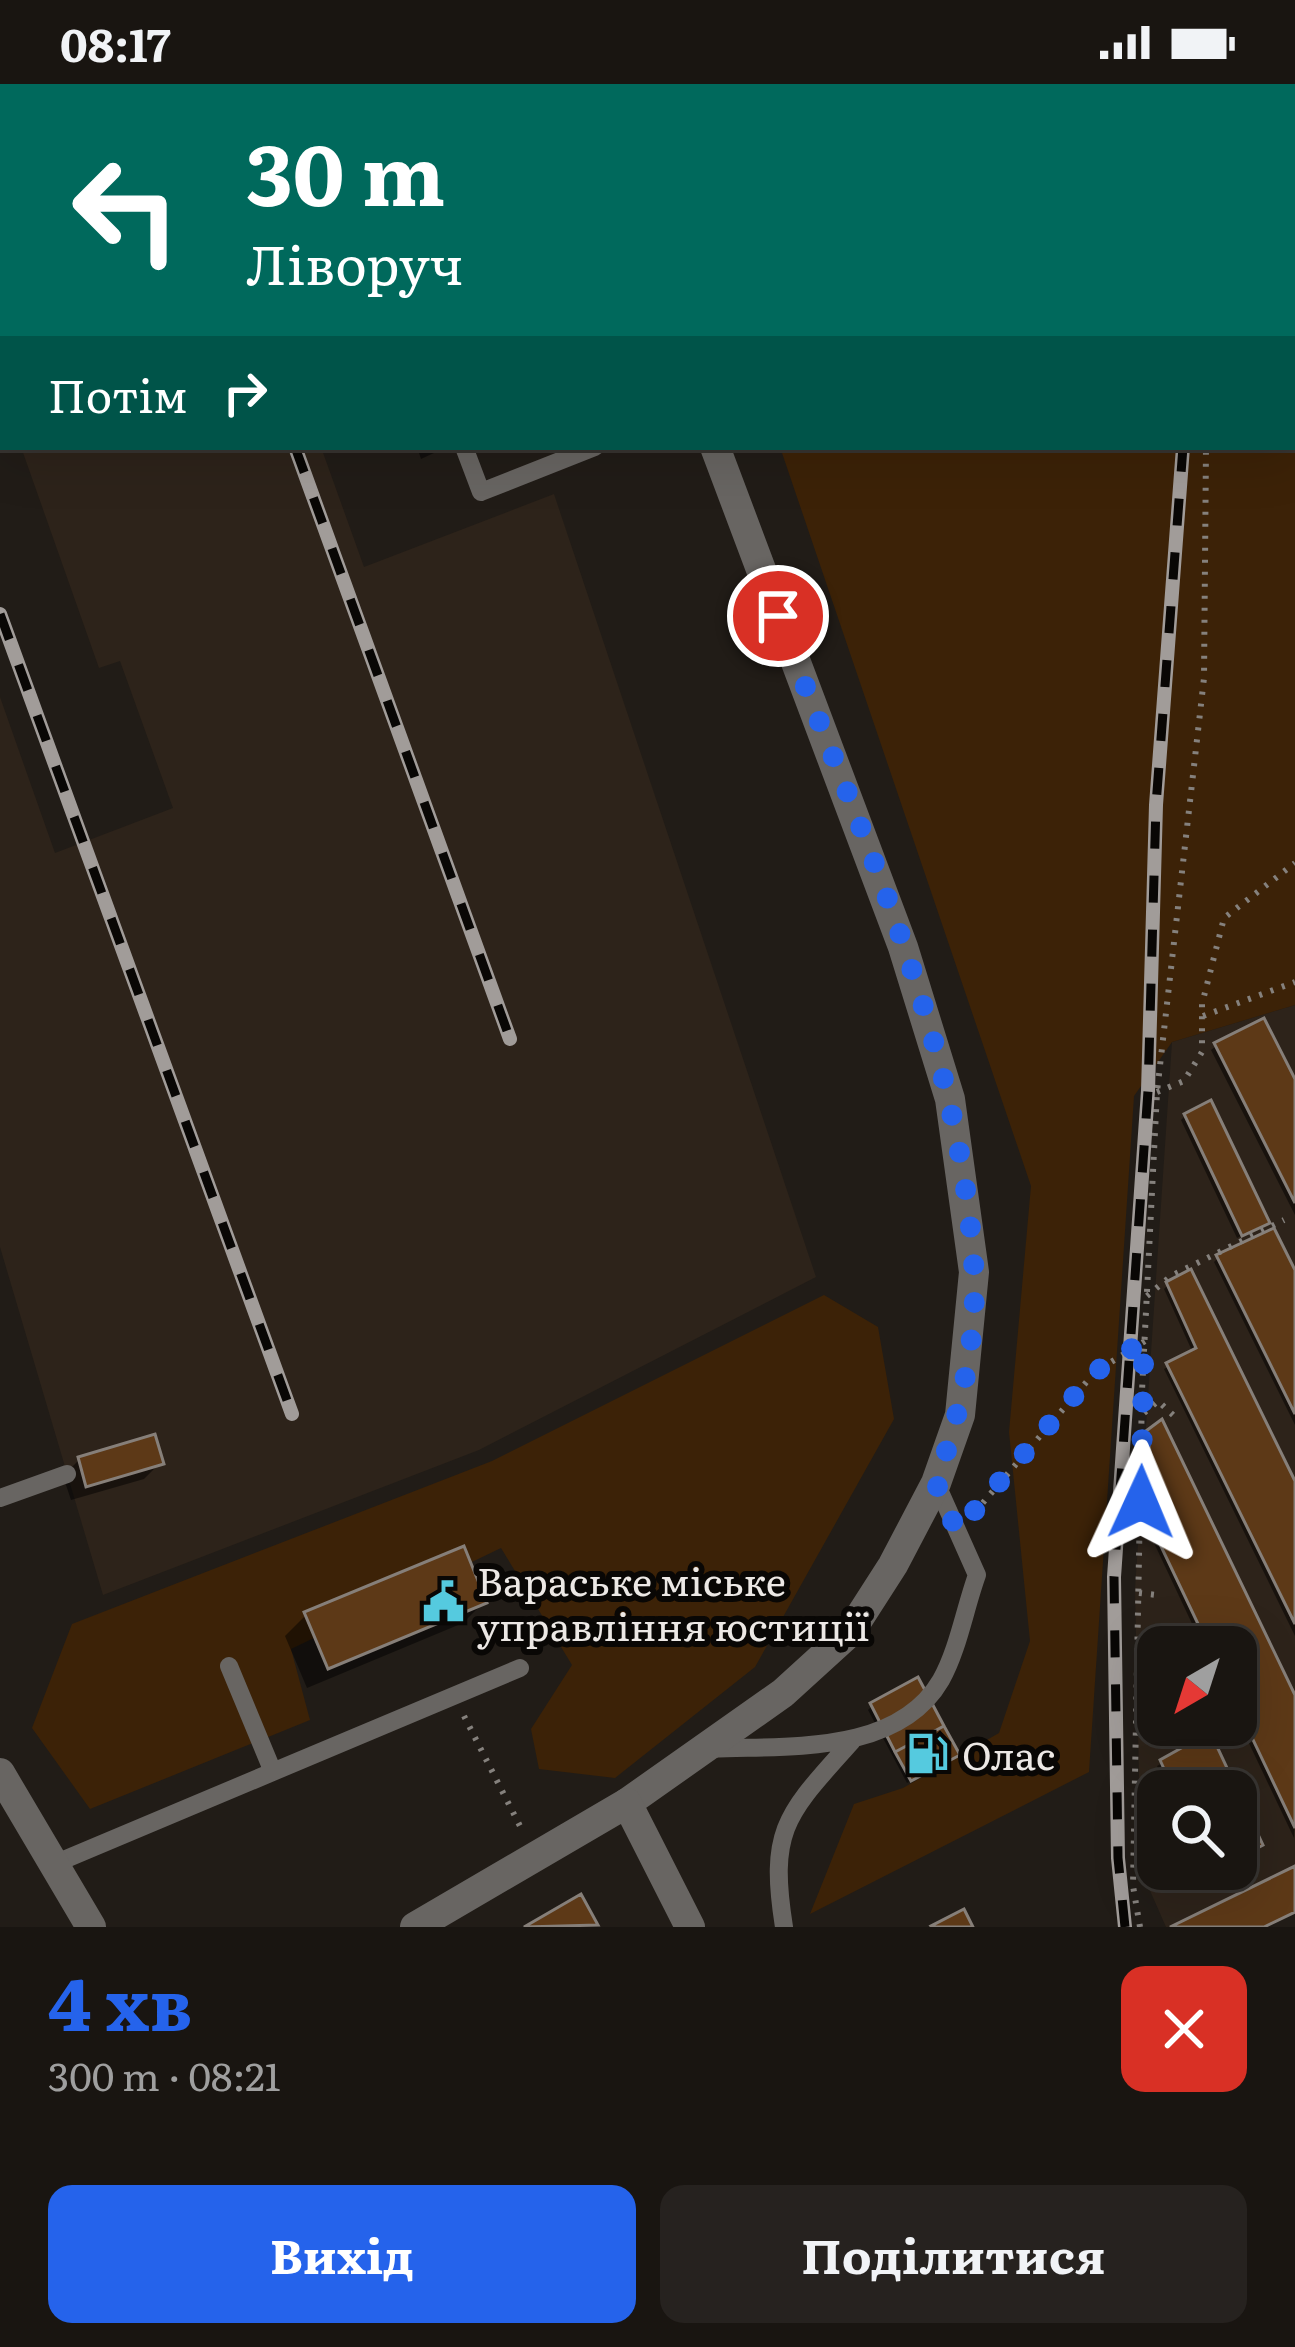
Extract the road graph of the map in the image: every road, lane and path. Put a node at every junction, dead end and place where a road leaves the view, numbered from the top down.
1 (465, 450) edge
2 (587, 450) edge
3 (716, 450) edge
4 (1206, 450) edge
5 (1295, 864) edge
6 (1295, 982) edge
7 (1202, 1016) junction
8 (1157, 1092) junction
9 (1284, 1220) dead end
10 (1147, 1295) junction
11 (1144, 1341) junction
12 (1142, 1415) junction
13 (1173, 1415) dead end
14 (67, 1474) dead end
15 (936, 1483) junction
16 (0, 1498) edge
17 (957, 1531) junction
18 (1139, 1593) junction
19 (1156, 1595) dead end
20 (229, 1666) dead end
21 (520, 1668) dead end
22 (475, 1738) dead end
23 (853, 1741) junction
24 (707, 1750) junction
25 (273, 1772) junction
26 (0, 1773) edge
27 (505, 1798) dead end
28 (628, 1803) junction
29 (54, 1864) junction
30 (91, 1927) edge
31 (416, 1927) edge
32 (690, 1927) edge
33 (784, 1927) edge
34 (1140, 1927) edge

1 - 2 lane
3 - 15 street
4 - 8 path
5 - 7 path
6 - 7 path
7 - 8 path
8 - 10 path
9 - 10 path
10 - 11 path
11 - 12 path
11 - 17 path
12 - 13 path
12 - 18 path
14 - 16 lane
15 - 17 lane
15 - 24 street
17 - 23 lane
18 - 19 path
18 - 34 path
20 - 25 lane
21 - 25 lane
22 - 27 path
23 - 24 lane
23 - 33 lane
24 - 28 street
25 - 29 lane
26 - 29 street
28 - 31 street
28 - 32 street
29 - 30 street

